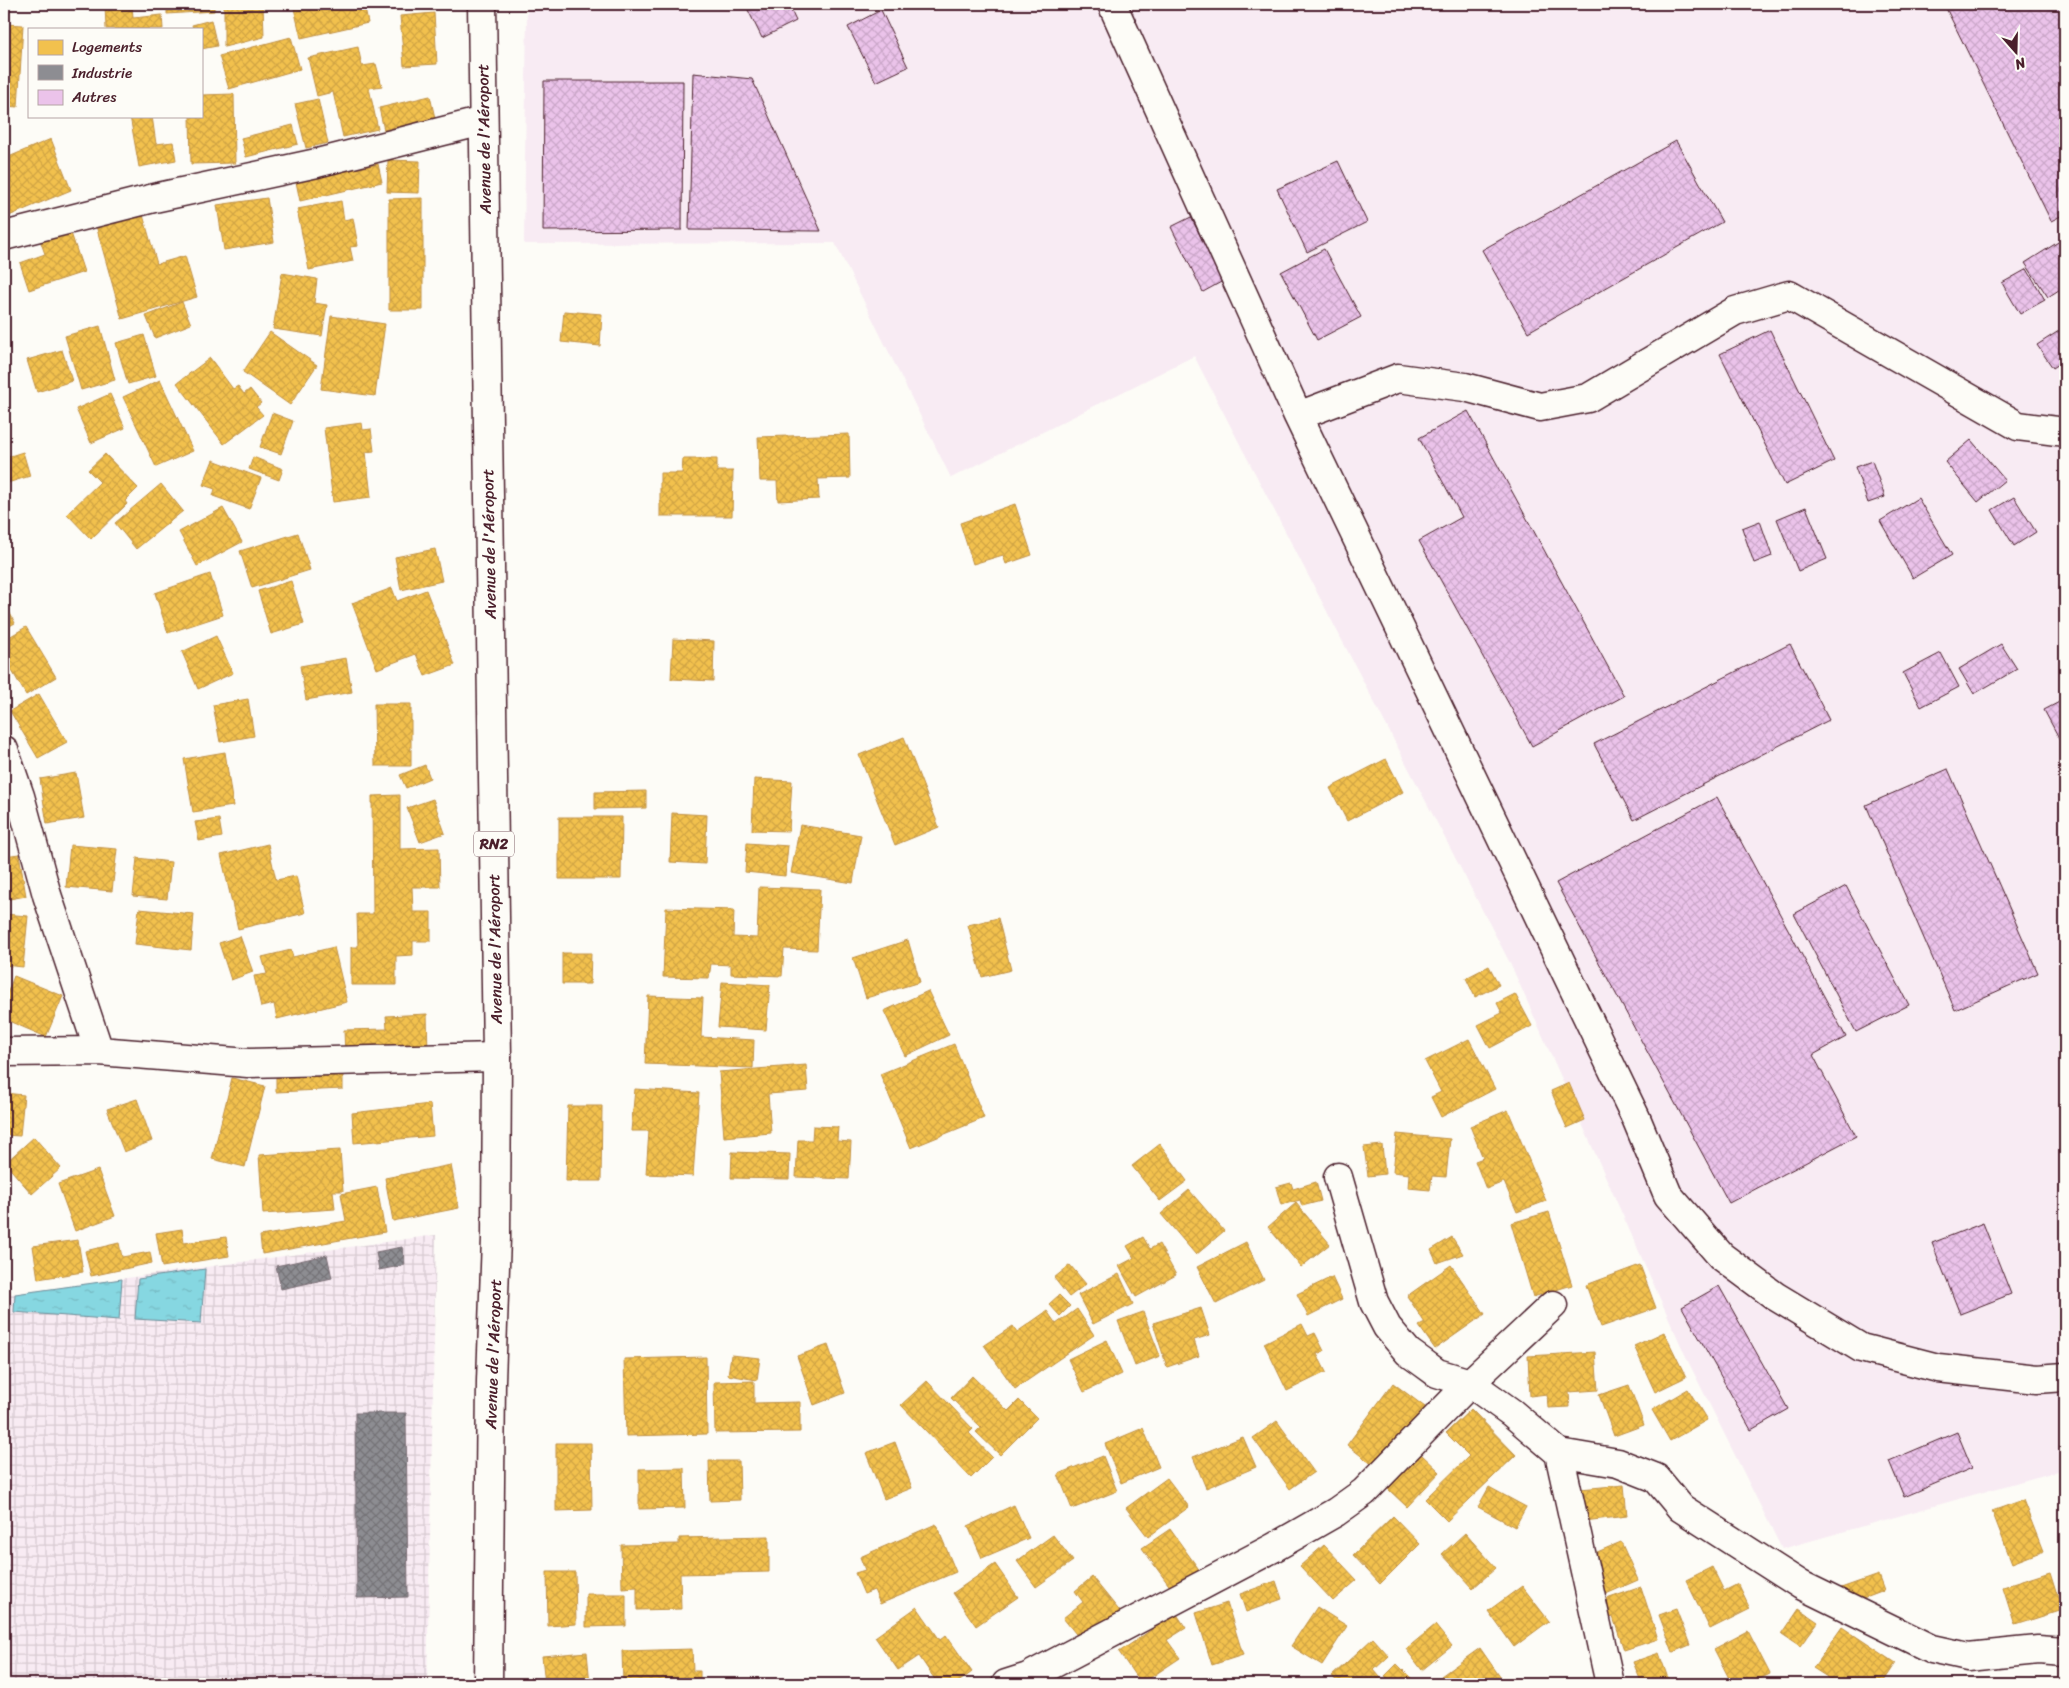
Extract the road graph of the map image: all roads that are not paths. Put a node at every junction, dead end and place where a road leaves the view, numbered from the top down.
1 (482, 4) edge
2 (1112, 4) edge
3 (483, 121) junction
4 (4, 236) edge
5 (1298, 416) junction
6 (2065, 432) edge
7 (4, 750) edge
8 (99, 1051) junction
9 (4, 1052) edge
10 (497, 1057) junction
11 (1338, 1177) dead end
12 (1554, 1304) dead end
13 (2065, 1377) edge
14 (1470, 1384) junction
15 (1559, 1453) junction
16 (2065, 1652) edge
17 (488, 1684) edge
18 (1006, 1684) edge
19 (1610, 1684) edge

1 - 3 main road, Avenue de l'Aéroport / RN2
2 - 5 main road
3 - 4 main road
3 - 10 main road, Avenue de l'Aéroport / RN2
5 - 6 main road
5 - 13 main road
7 - 8 main road
8 - 9 main road
8 - 10 main road
10 - 17 main road, Avenue de l'Aéroport / RN2
11 - 14 main road
12 - 14 main road
14 - 15 main road
14 - 18 main road
15 - 16 main road
15 - 19 main road

